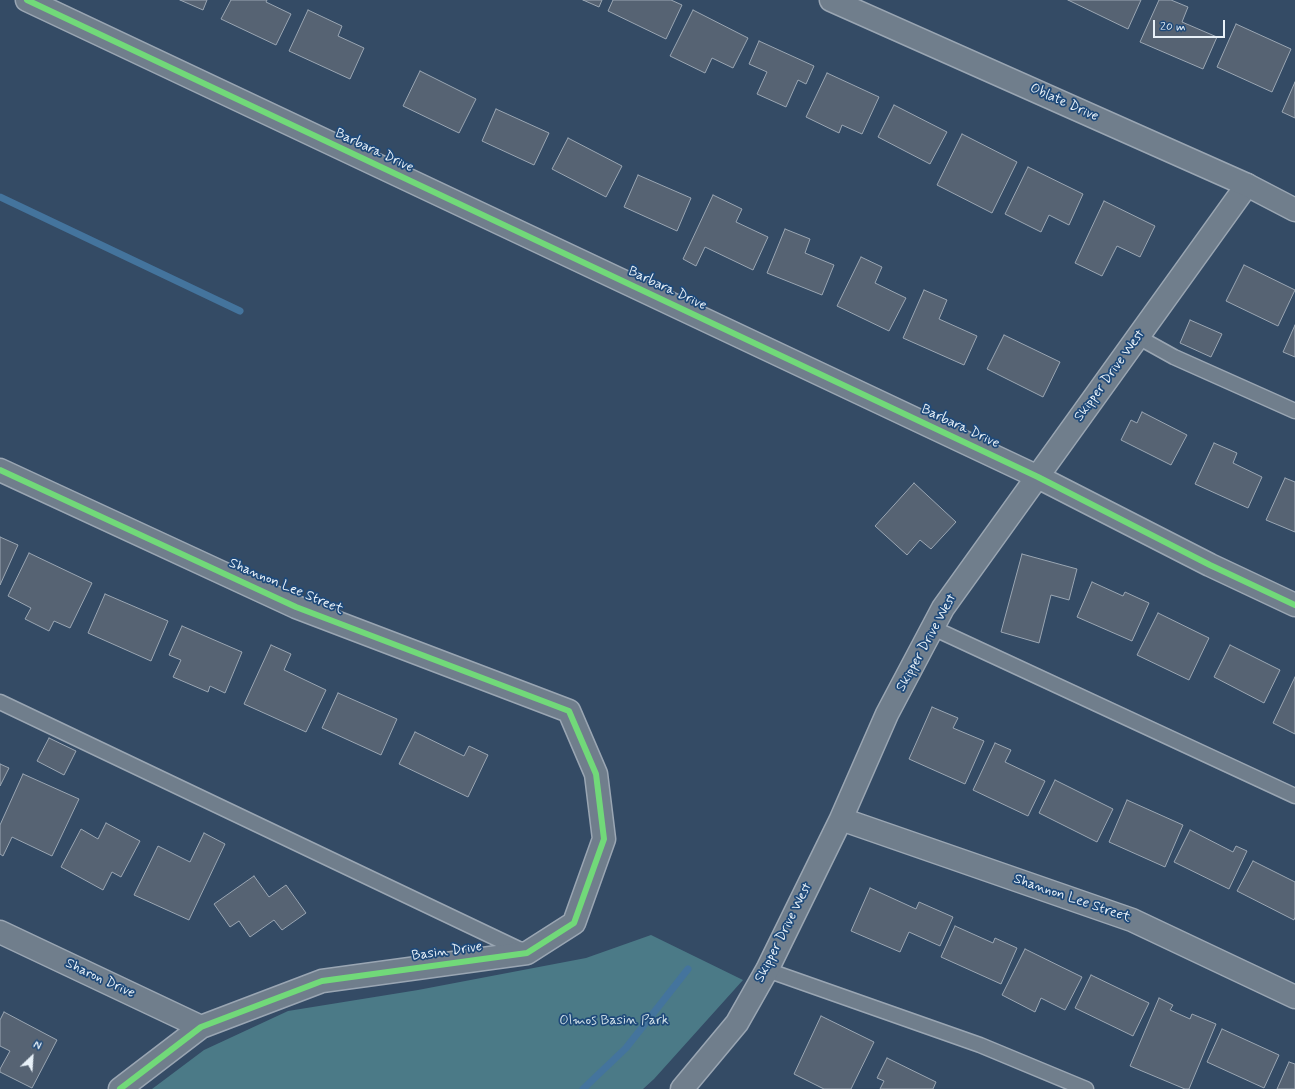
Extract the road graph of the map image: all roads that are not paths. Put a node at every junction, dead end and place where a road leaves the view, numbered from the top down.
1 (26, 0) edge
2 (831, 0) edge
3 (1247, 185) junction
4 (1295, 210) edge
5 (1138, 337) junction
6 (1295, 411) edge
7 (0, 470) edge
8 (1038, 476) junction
9 (1295, 605) edge
10 (933, 628) junction
11 (0, 702) edge
12 (570, 711) joint
13 (1295, 796) edge
14 (841, 819) junction
15 (0, 932) edge
16 (527, 953) junction
17 (767, 970) junction
18 (1295, 997) edge
19 (201, 1027) junction
20 (120, 1089) edge
21 (682, 1089) edge
22 (1086, 1089) edge

1 - 8 street, Barbara Drive
2 - 3 street, Oblate Drive
3 - 4 street, Oblate Drive
3 - 5 street, Skipper Drive West
5 - 6 lane
5 - 8 street, Skipper Drive West
7 - 12 street, Shannon Lee Street
8 - 9 street, Barbara Drive
8 - 10 street, Skipper Drive West
10 - 13 lane
10 - 14 street, Skipper Drive West
11 - 16 lane
12 - 16 street, Basin Drive
14 - 17 street, Skipper Drive West
14 - 18 street, Shannon Lee Street
15 - 19 street, Sharon Drive
16 - 19 street, Basin Drive
17 - 21 street, Skipper Drive West
17 - 22 lane
19 - 20 street, Basin Drive

